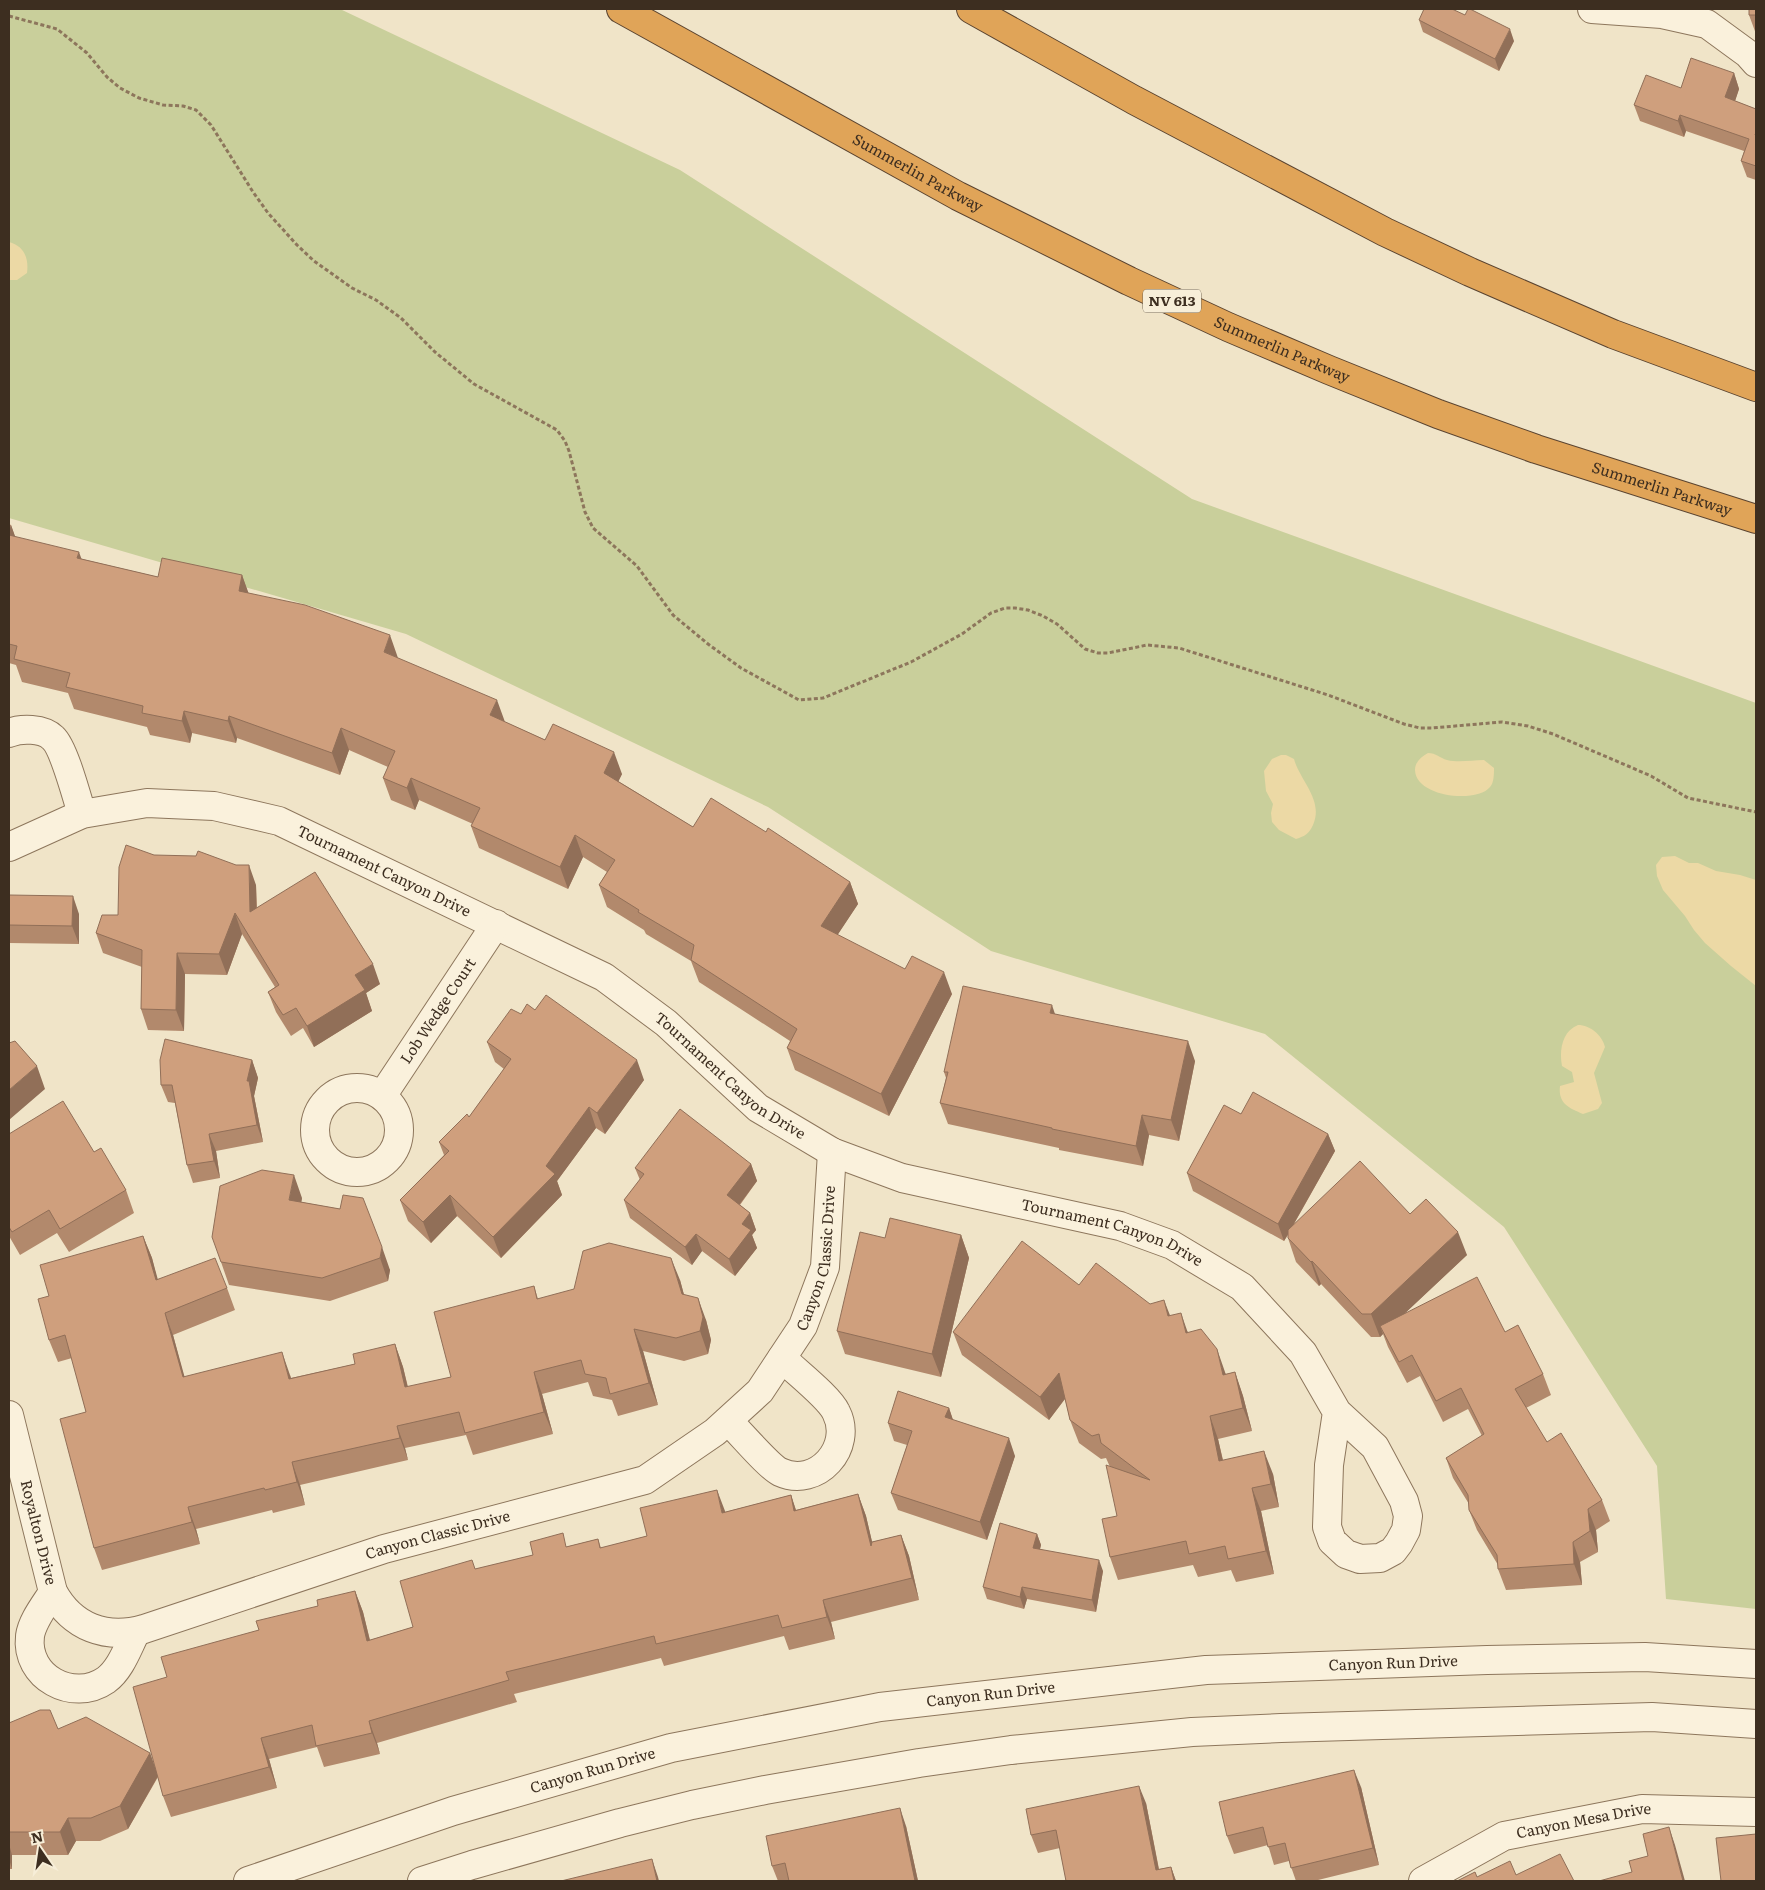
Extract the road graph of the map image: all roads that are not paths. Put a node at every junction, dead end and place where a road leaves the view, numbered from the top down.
1 (621, 9) edge
2 (972, 9) edge
3 (1592, 9) edge
4 (1756, 63) edge
5 (1756, 387) edge
6 (1756, 519) edge
7 (9, 732) edge
8 (82, 814) junction
9 (9, 847) edge
10 (496, 924) junction
11 (382, 1096) dead end
12 (832, 1152) junction
13 (782, 1358) junction
14 (1337, 1412) junction
15 (9, 1414) edge
16 (728, 1421) junction
17 (52, 1592) junction
18 (88, 1627) joint
19 (136, 1632) junction
20 (1756, 1664) edge
21 (1756, 1724) edge
22 (1756, 1812) edge
23 (248, 1881) edge
24 (422, 1881) edge
25 (1423, 1881) edge

1 - 6 highway, Summerlin Parkway / NV 613
2 - 5 highway
3 - 4 street
7 - 8 street
8 - 9 street, Tournament Canyon Drive
8 - 10 street, Tournament Canyon Drive
10 - 11 street, Lob Wedge Court
10 - 12 street, Tournament Canyon Drive
12 - 13 street, Canyon Classic Drive
12 - 14 street, Tournament Canyon Drive
13 - 16 street, Canyon Classic Drive
13 - 16 street
14 - 14 street, Tournament Canyon Drive
15 - 17 street, Royalton Drive
16 - 19 street, Canyon Classic Drive
17 - 18 street, Royalton Drive
17 - 19 street, Royalton Drive
18 - 19 street, Canyon Classic Drive
20 - 23 street, Canyon Run Drive
21 - 24 street
22 - 25 street, Canyon Mesa Drive

